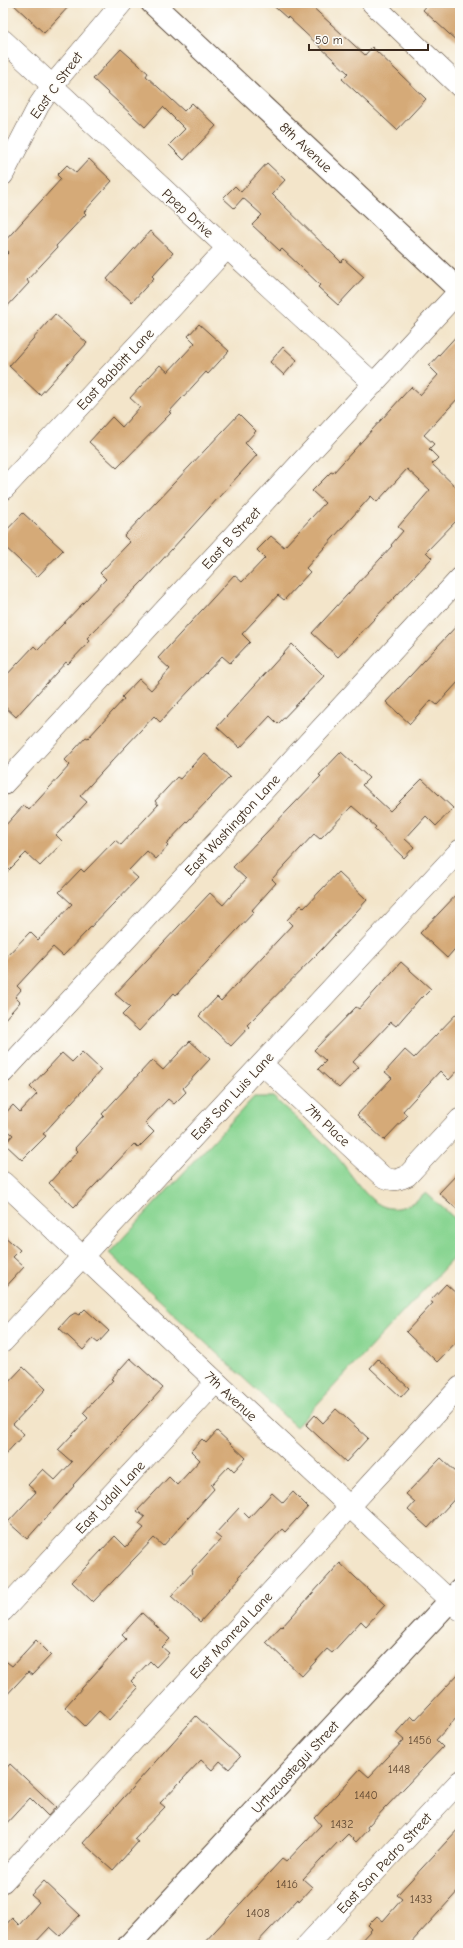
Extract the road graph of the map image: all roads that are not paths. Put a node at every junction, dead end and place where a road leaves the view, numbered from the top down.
1 (122, 3) edge
2 (152, 3) edge
3 (377, 5) edge
4 (3, 40) edge
5 (52, 86) junction
6 (460, 87) edge
7 (3, 175) edge
8 (226, 249) junction
9 (460, 290) edge
10 (374, 384) junction
11 (3, 490) edge
12 (460, 578) edge
13 (3, 785) edge
14 (460, 850) edge
15 (262, 1064) junction
16 (3, 1073) edge
17 (460, 1119) edge
18 (3, 1182) edge
19 (82, 1256) junction
20 (3, 1342) edge
21 (216, 1382) junction
22 (460, 1387) edge
23 (350, 1507) junction
24 (457, 1600) edge
25 (3, 1611) edge
26 (460, 1781) edge
27 (3, 1882) edge
28 (129, 1945) edge
29 (307, 1945) edge

1 - 5 street, East C Street
2 - 9 main road, 8th Avenue
3 - 6 street
4 - 5 street, Ppep Drive
5 - 7 street, East C Street
5 - 8 street, Ppep Drive
8 - 10 street, Ppep Drive
8 - 11 street, East Babbitt Lane
9 - 10 street, East B Street
10 - 13 street, East B Street
12 - 16 street, East Washington Lane
14 - 15 street, East San Luis Lane
15 - 17 street, 7th Place
15 - 19 street, East San Luis Lane
18 - 19 street, 7th Avenue
19 - 20 street, East San Luis Lane
19 - 21 street, 7th Avenue
21 - 23 street, 7th Avenue
21 - 25 street, East Udall Lane
22 - 23 street, East Monreal Lane
23 - 24 street, 7th Avenue
23 - 27 street, East Monreal Lane
24 - 28 main road, Urtuzuastegui Street
26 - 29 street, East San Pedro Street

